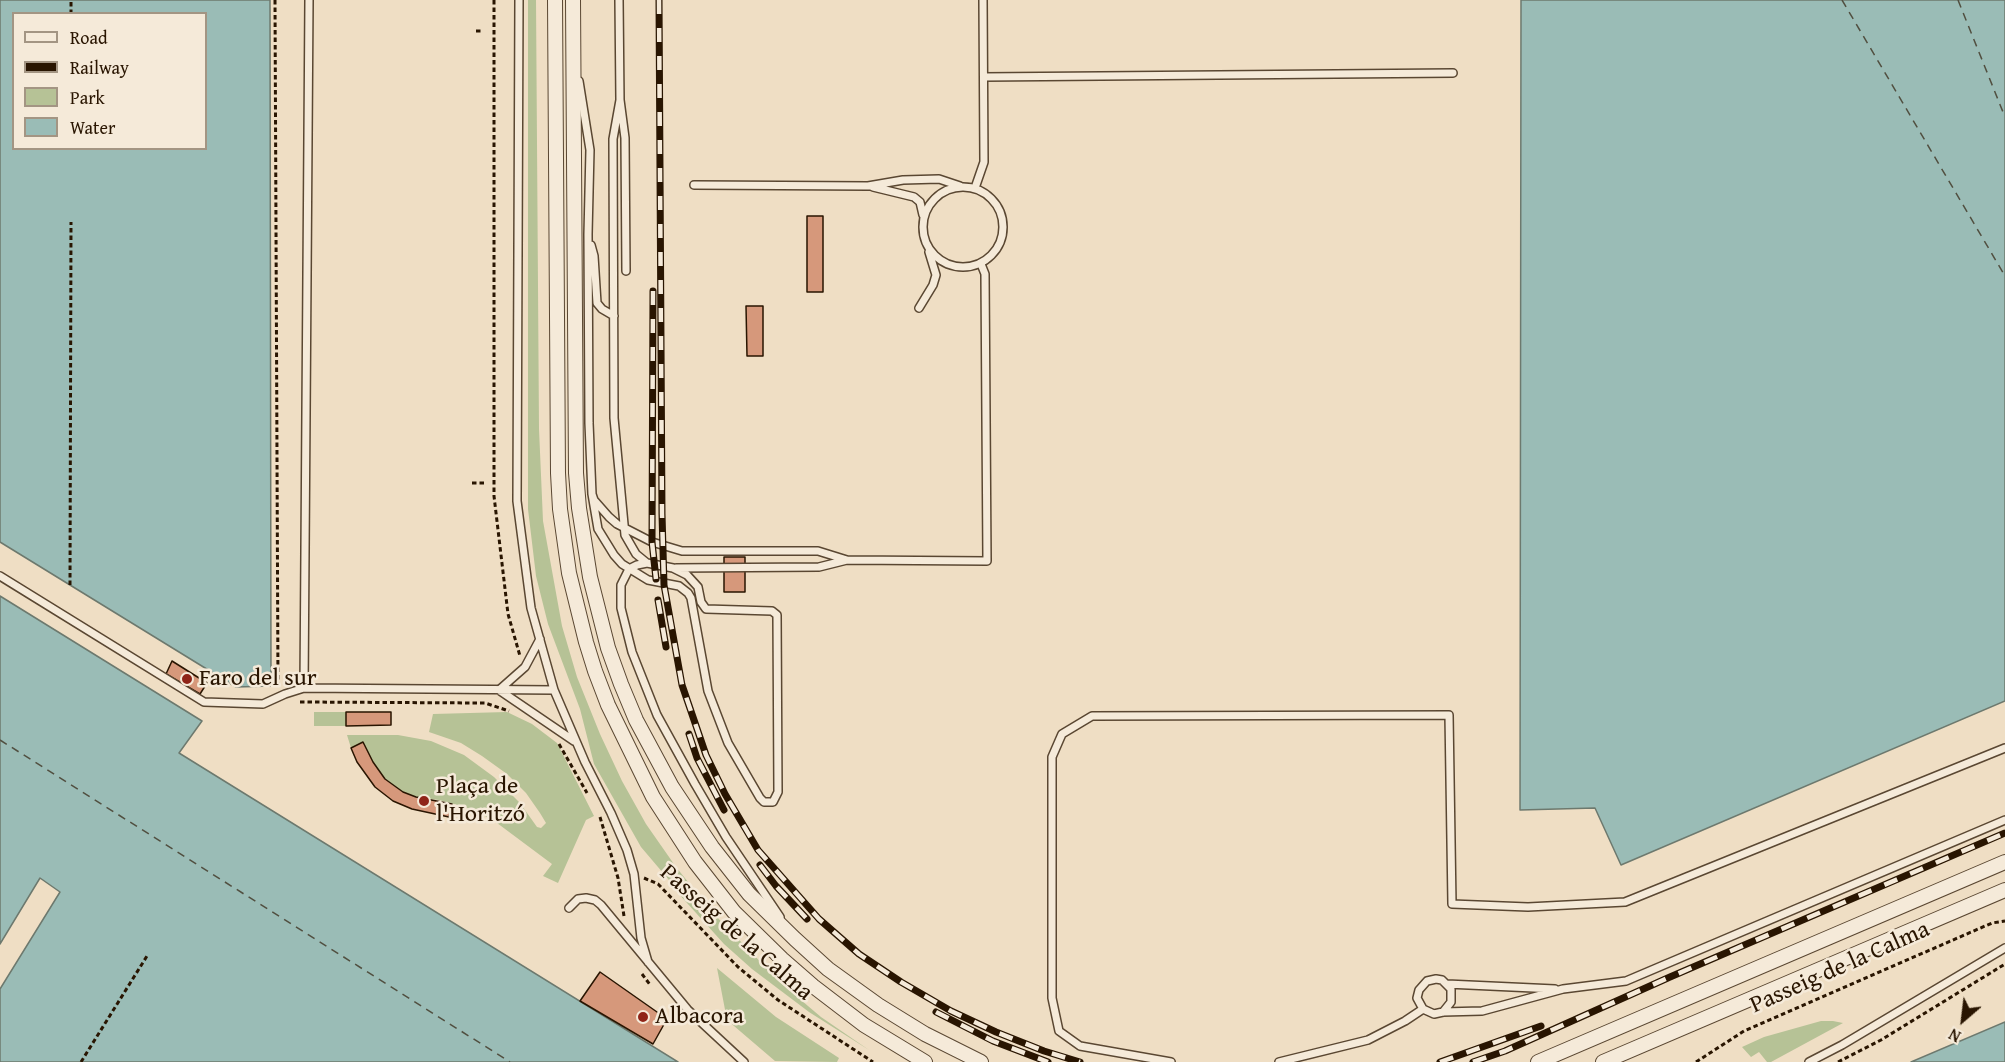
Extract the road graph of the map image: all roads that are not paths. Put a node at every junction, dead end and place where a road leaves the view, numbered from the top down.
1 (309, 0) edge
2 (519, 0) edge
3 (555, 0) edge
4 (573, 0) edge
5 (619, 0) edge
6 (983, 0) edge
7 (573, 48) junction
8 (1453, 73) dead end
9 (984, 77) junction
10 (620, 100) junction
11 (694, 185) dead end
12 (868, 186) junction
13 (960, 186) junction
14 (975, 188) junction
15 (923, 216) junction
16 (588, 234) junction
17 (927, 247) junction
18 (981, 264) junction
19 (626, 271) dead end
20 (919, 308) dead end
21 (614, 316) junction
22 (592, 494) junction
23 (624, 528) junction
24 (697, 551) junction
25 (847, 560) junction
26 (648, 563) junction
27 (698, 567) junction
28 (673, 568) junction
29 (629, 569) junction
30 (0, 576) edge
31 (540, 639) junction
32 (304, 688) junction
33 (499, 690) junction
34 (554, 690) junction
35 (576, 742) junction
36 (2005, 748) edge
37 (2005, 820) edge
38 (2005, 862) edge
39 (2005, 890) edge
40 (569, 908) dead end
41 (795, 939) junction
42 (2005, 948) edge
43 (648, 962) junction
44 (1448, 984) junction
45 (1563, 989) junction
46 (1423, 1009) junction
47 (1443, 1012) junction
48 (744, 1062) edge
49 (925, 1062) edge
50 (981, 1062) edge
51 (1171, 1062) edge
52 (1279, 1062) edge
53 (1538, 1062) edge
54 (1603, 1062) edge
55 (1809, 1062) edge

1 - 32 lane
2 - 31 lane
3 - 49 street
4 - 7 street
5 - 10 lane
6 - 9 lane
7 - 16 lane
7 - 41 street
8 - 9 lane
9 - 14 lane
10 - 19 lane
10 - 21 lane
11 - 12 lane
12 - 13 lane
12 - 15 lane
13 - 14 lane
13 - 15 lane
14 - 18 lane
15 - 17 lane
16 - 21 lane
16 - 22 lane
17 - 18 lane
17 - 20 lane
18 - 25 lane
21 - 23 lane
22 - 23 lane
22 - 29 lane
23 - 24 lane
23 - 26 lane
24 - 25 lane
24 - 27 lane
25 - 27 lane
26 - 28 lane
26 - 29 lane
27 - 28 lane
28 - 29 lane
29 - 41 lane
30 - 32 lane
31 - 33 lane
31 - 34 lane
32 - 33 lane
33 - 34 lane
33 - 35 lane
34 - 35 lane
35 - 43 lane
36 - 51 lane
37 - 45 lane
38 - 53 street
39 - 54 street
40 - 43 lane
41 - 50 street
42 - 55 lane
43 - 48 lane
44 - 45 lane
44 - 46 lane
44 - 47 lane
45 - 47 lane
46 - 47 lane
46 - 52 lane

